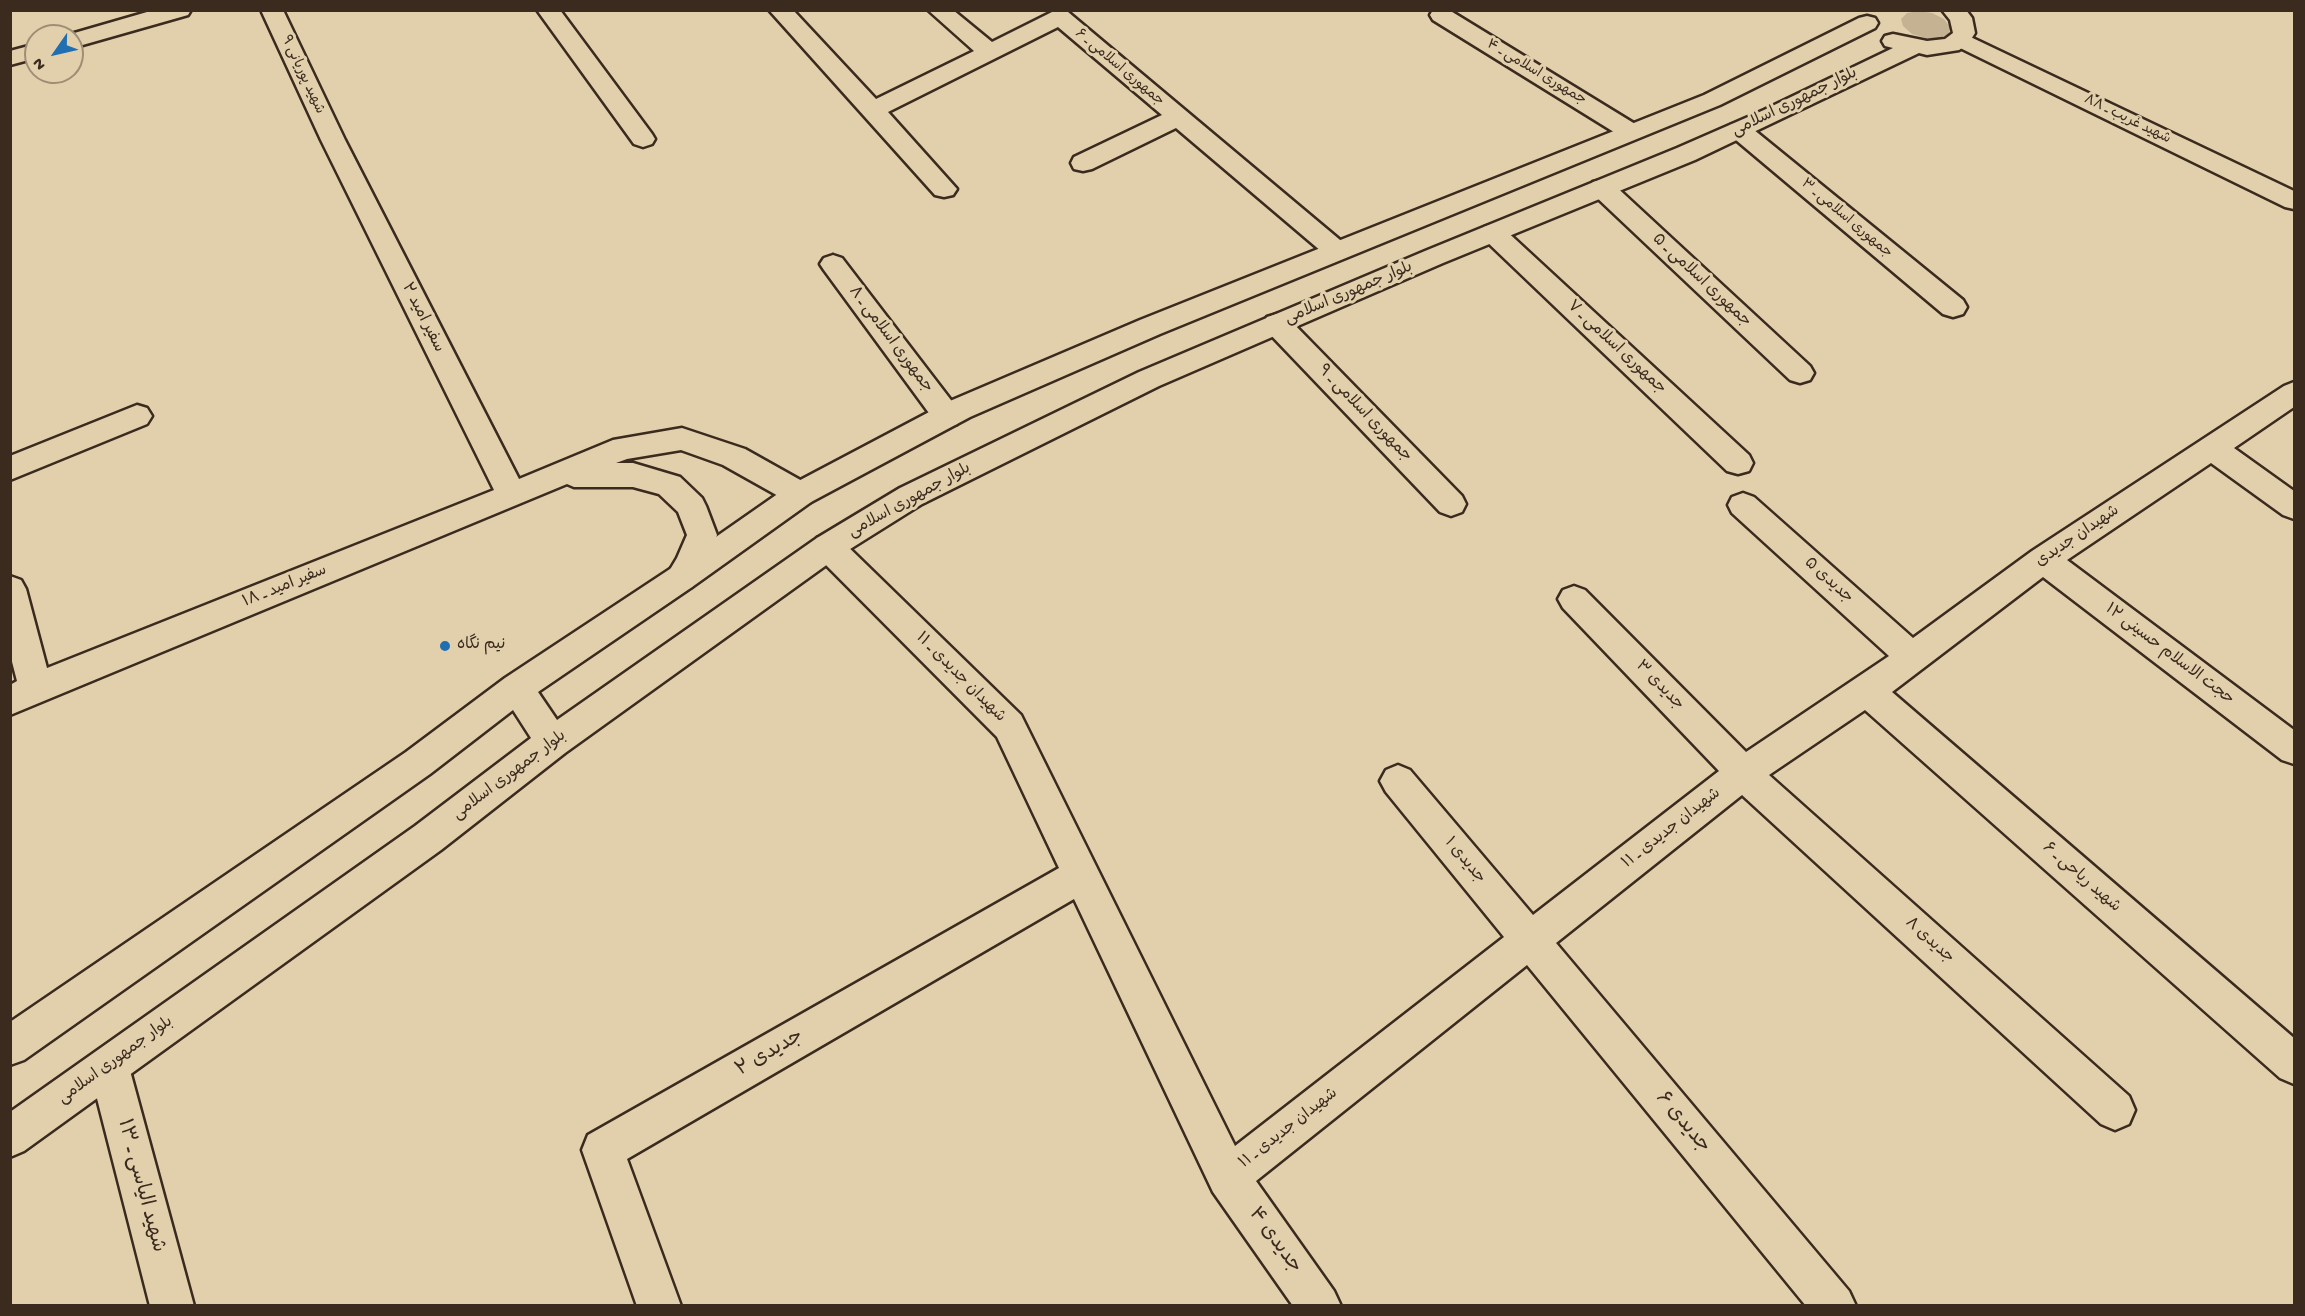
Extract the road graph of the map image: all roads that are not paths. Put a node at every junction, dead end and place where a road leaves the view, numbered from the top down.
1 (180, 10) edge
2 (272, 10) edge
3 (548, 10) edge
4 (780, 10) edge
5 (939, 10) edge
6 (1441, 15) dead end
7 (1865, 17) edge
8 (1962, 20) edge
9 (84, 38) edge
10 (1913, 47) junction
11 (990, 52) junction
12 (873, 110) junction
13 (1178, 117) junction
14 (1739, 130) junction
15 (1632, 132) junction
16 (643, 138) dead end
17 (333, 140) joint
18 (1083, 163) dead end
19 (1602, 188) junction
20 (944, 189) dead end
21 (2295, 201) edge
22 (1493, 233) junction
23 (1337, 251) junction
24 (833, 264) dead end
25 (1953, 307) dead end
26 (1277, 324) junction
27 (1800, 373) dead end
28 (2295, 393) edge
29 (137, 416) dead end
30 (946, 416) junction
31 (2212, 448) junction
32 (1738, 463) dead end
33 (10, 469) edge
34 (560, 475) junction
35 (800, 494) junction
36 (512, 495) junction
37 (1451, 504) dead end
38 (1743, 505) dead end
39 (2295, 507) edge
40 (828, 547) junction
41 (2043, 560) junction
42 (681, 578) junction
43 (10, 589) edge
44 (1574, 599) dead end
45 (1912, 657) junction
46 (517, 688) junction
47 (1867, 691) junction
48 (23, 695) edge
49 (553, 742) junction
50 (2295, 749) edge
51 (1743, 773) junction
52 (1398, 781) dead end
53 (1081, 875) junction
54 (1530, 940) junction
55 (10, 1046) edge
56 (2295, 1064) edge
57 (109, 1067) junction
58 (2115, 1110) dead end
59 (10, 1137) edge
60 (1228, 1177) junction
61 (172, 1305) edge
62 (659, 1305) edge
63 (1320, 1305) edge
64 (1834, 1305) edge

1 - 9 street
2 - 17 street, شهید پوریانی ۹
3 - 16 street
4 - 12 street
5 - 11 street
6 - 15 street, جمهوری اسلامی ـ ۴
7 - 10 street
7 - 15 street
8 - 10 street
8 - 21 street, شهید غریب ـ ۸۸
10 - 14 street, بلوار جمهوری اسلامی
11 - 12 street, جمهوری اسلامی ـ ۶
11 - 13 street, جمهوری اسلامی ـ ۶
12 - 20 street
13 - 18 street
13 - 23 street, جمهوری اسلامی ـ ۶
14 - 19 street, بلوار جمهوری اسلامی
14 - 25 street, جمهوری اسلامی ـ ۳
15 - 23 street
17 - 36 street, سفیر امید ۲
19 - 22 street, بلوار جمهوری اسلامی
19 - 27 street, جمهوری اسلامی ـ ۵
22 - 26 street, بلوار جمهوری اسلامی
22 - 32 street, جمهوری اسلامی ـ ۷
23 - 30 street
24 - 30 street, جمهوری اسلامی ـ ۸
26 - 37 street, جمهوری اسلامی ـ ۹
26 - 40 street, بلوار جمهوری اسلامی
28 - 31 street, شهیدان جدیدی
29 - 33 street
30 - 35 street
31 - 39 street
31 - 41 street, شهیدان جدیدی
34 - 35 street, سفیر امید ـ ۱۸
34 - 36 street, سفیر امید ـ ۱۸
34 - 42 street
35 - 42 street
36 - 48 street, سفیر امید ـ ۱۸
38 - 45 street, جدیدی ۵
40 - 49 street, بلوار جمهوری اسلامی
40 - 53 street, شهیدان جدیدی ـ ۱۱
41 - 45 street, شهیدان جدیدی
41 - 50 street, حجت الاسلام حسینی ۱۲
42 - 46 street
43 - 48 street
44 - 51 street, جدیدی ۳
45 - 47 street, شهیدان جدیدی
46 - 49 street
46 - 55 street
47 - 51 street, شهیدان جدیدی ـ ۱۱
47 - 56 street, شهید ریاحی ـ ۶
49 - 57 street, بلوار جمهوری اسلامی
51 - 54 street, شهیدان جدیدی ـ ۱۱
51 - 58 street, جدیدی ۸
52 - 54 street, جدیدی ۱
53 - 60 street, شهیدان جدیدی ـ ۱۱
53 - 62 street, جدیدی ۲
54 - 60 street, شهیدان جدیدی ـ ۱۱
54 - 64 street, جدیدی ۶
57 - 59 street, بلوار جمهوری اسلامی
57 - 61 street, شهید الیاسی ـ ۱۳
60 - 63 street, جدیدی ۴

